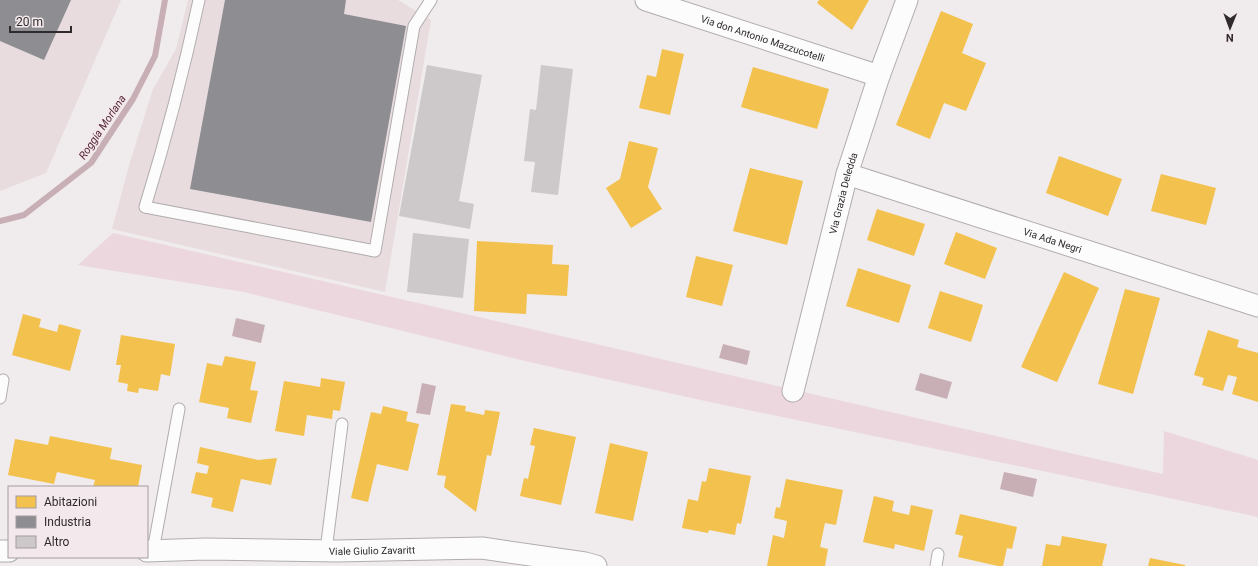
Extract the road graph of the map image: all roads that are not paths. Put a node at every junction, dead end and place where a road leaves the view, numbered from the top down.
1 (199, 0) edge
2 (431, 0) edge
3 (646, 0) edge
4 (907, 0) edge
5 (880, 76) junction
6 (847, 174) junction
7 (1258, 306) edge
8 (3, 380) dead end
9 (794, 391) dead end
10 (0, 398) edge
11 (179, 409) dead end
12 (342, 424) dead end
13 (326, 550) junction
14 (150, 551) edge
15 (938, 554) dead end
16 (596, 566) edge
17 (936, 566) edge

1 - 2 lane
3 - 5 street, Via don Antonio Mazzucotelli
4 - 5 street, Via Grazia Deledda
5 - 6 street, Via Grazia Deledda
6 - 7 street, Via Ada Negri
6 - 9 street, Via Grazia Deledda
8 - 10 lane
11 - 14 lane
12 - 13 lane
13 - 14 street, Viale Giulio Zavaritt
13 - 16 street, Viale Giulio Zavaritt
15 - 17 lane

